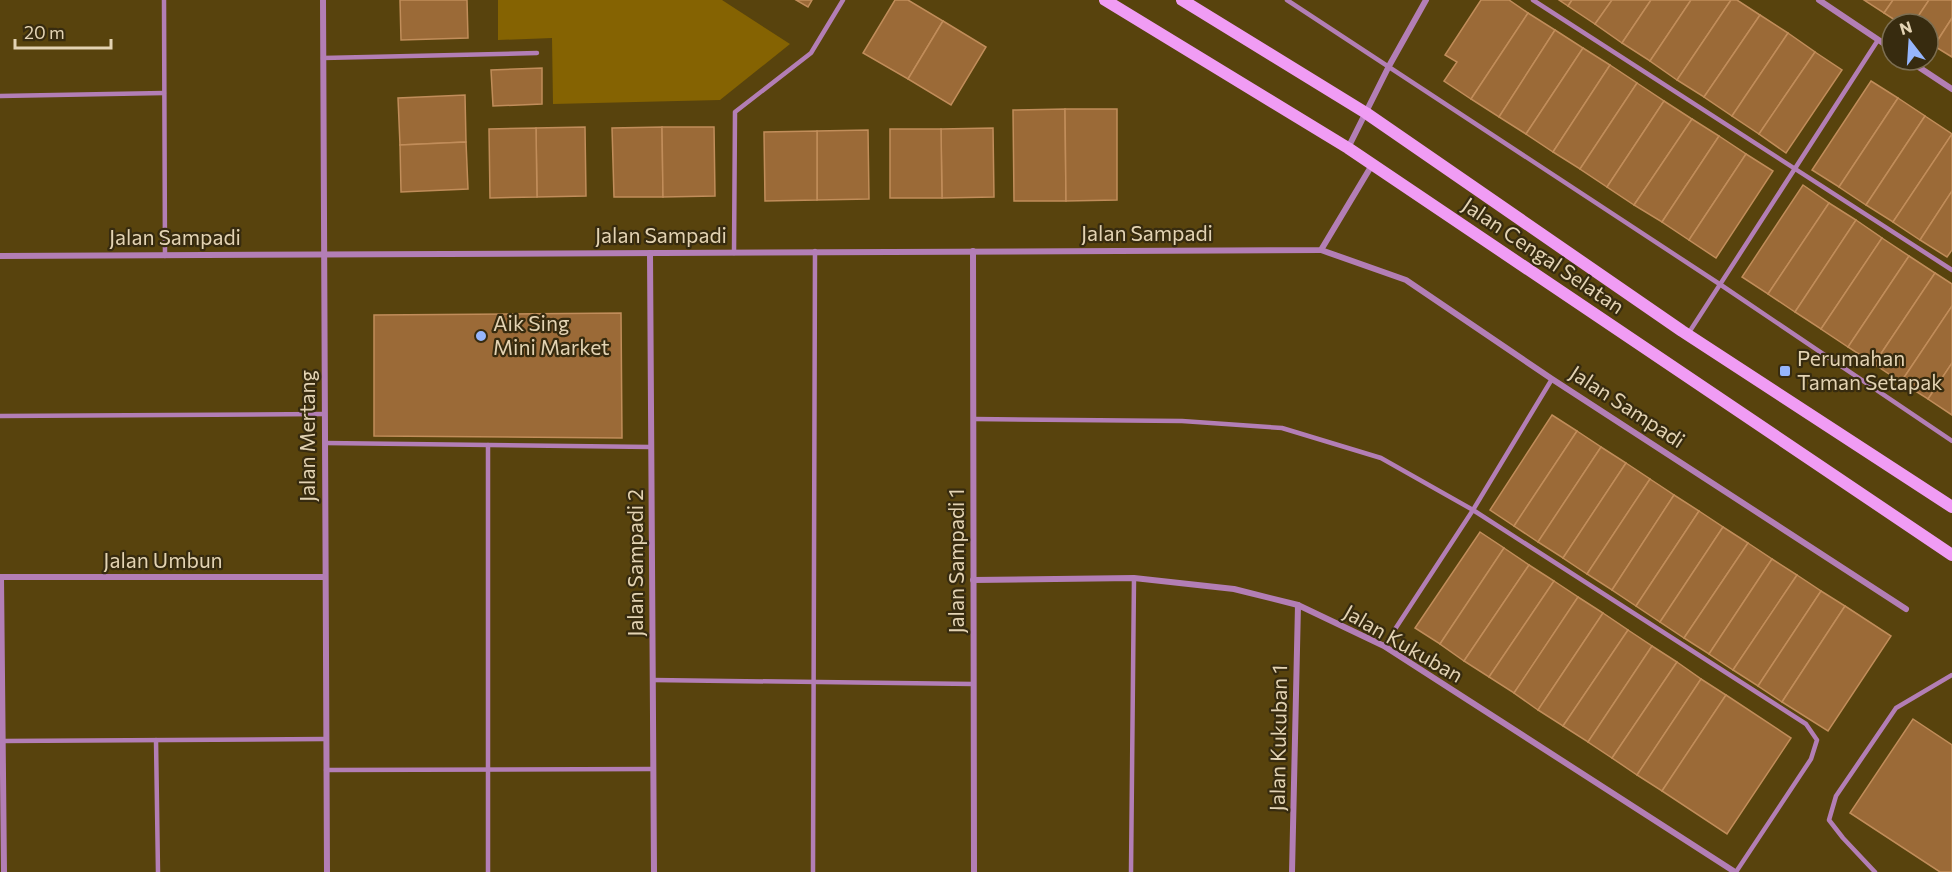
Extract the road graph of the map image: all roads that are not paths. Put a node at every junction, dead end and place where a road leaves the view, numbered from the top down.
1 (164, 0) edge
2 (322, 0) edge
3 (843, 0) edge
4 (1105, 0) edge
5 (1182, 0) edge
6 (1287, 0) edge
7 (1426, 0) edge
8 (1533, 0) edge
9 (1819, 0) edge
10 (1878, 40) joint
11 (537, 53) dead end
12 (323, 58) junction
13 (1389, 66) junction
14 (1926, 72) edge
15 (1952, 89) edge
16 (164, 93) junction
17 (0, 96) edge
18 (1366, 113) junction
19 (1348, 148) junction
20 (1372, 165) junction
21 (1794, 169) junction
22 (1322, 250) junction
23 (973, 251) junction
24 (815, 252) junction
25 (650, 253) junction
26 (734, 253) junction
27 (324, 254) junction
28 (0, 256) edge
29 (165, 256) junction
30 (1952, 270) edge
31 (1721, 285) junction
32 (1688, 334) junction
33 (1552, 378) junction
34 (325, 414) junction
35 (0, 416) edge
36 (974, 419) junction
37 (1952, 441) edge
38 (325, 443) junction
39 (488, 445) junction
40 (651, 447) junction
41 (1952, 507) edge
42 (1473, 510) junction
43 (1952, 555) edge
44 (325, 577) junction
45 (0, 578) edge
46 (1134, 578) junction
47 (974, 580) junction
48 (1298, 605) junction
49 (1906, 609) dead end
50 (1384, 646) junction
51 (1952, 675) edge
52 (653, 680) junction
53 (814, 682) junction
54 (973, 684) junction
55 (326, 739) junction
56 (156, 740) junction
57 (1, 741) edge
58 (326, 770) junction
59 (486, 770) junction
60 (653, 770) junction
61 (4, 872) edge
62 (158, 872) edge
63 (327, 872) edge
64 (488, 872) edge
65 (654, 872) edge
66 (813, 872) edge
67 (974, 872) edge
68 (1131, 872) edge
69 (1292, 872) edge
70 (1736, 872) edge
71 (1875, 872) edge

1 - 16 lane
2 - 12 street, Jalan Mertang
3 - 26 lane
4 - 19 street, Jalan Cengal Selatan
5 - 18 street, Jalan Cengal Selatan
6 - 13 lane
7 - 13 street
8 - 21 lane
9 - 10 street
10 - 21 lane
11 - 12 lane
12 - 27 street, Jalan Mertang
13 - 18 street
13 - 31 lane
14 - 15 street
16 - 17 lane
16 - 29 lane
18 - 19 street
18 - 32 street, Jalan Cengal Selatan
19 - 20 street, Jalan Cengal Selatan
20 - 22 street
20 - 43 street, Jalan Cengal Selatan
21 - 30 lane
21 - 31 lane
22 - 23 street, Jalan Sampadi
22 - 33 street, Jalan Sampadi
23 - 24 street, Jalan Sampadi
23 - 36 street, Jalan Sampadi 1
24 - 26 street, Jalan Sampadi
24 - 53 lane
25 - 26 street, Jalan Sampadi
25 - 27 street, Jalan Sampadi
25 - 40 street, Jalan Sampadi 2
27 - 29 street, Jalan Sampadi
27 - 34 street, Jalan Mertang
28 - 29 street, Jalan Sampadi
31 - 32 lane
31 - 37 lane
32 - 41 street, Jalan Cengal Selatan
33 - 42 lane
33 - 49 street, Jalan Sampadi
34 - 35 lane
34 - 38 street, Jalan Mertang
36 - 42 lane
36 - 47 street, Jalan Sampadi 1
38 - 39 lane
38 - 44 street, Jalan Mertang
39 - 40 lane
39 - 59 lane
40 - 52 street, Jalan Sampadi 2
42 - 50 lane
42 - 70 lane
44 - 45 street, Jalan Umbun
44 - 55 street, Jalan Mertang
45 - 57 street
46 - 47 street, Jalan Kukuban
46 - 48 street, Jalan Kukuban
46 - 68 lane
47 - 54 street, Jalan Sampadi 1
48 - 50 street, Jalan Kukuban
48 - 69 street, Jalan Kukuban 1
50 - 70 street, Jalan Kukuban
51 - 71 lane
52 - 53 lane
52 - 60 street, Jalan Sampadi 2
53 - 54 lane
53 - 66 lane
54 - 67 street, Jalan Sampadi 1
55 - 56 lane
55 - 58 street, Jalan Mertang
56 - 57 lane
56 - 62 lane
57 - 61 street
58 - 59 lane
58 - 63 street, Jalan Mertang
59 - 60 lane
59 - 64 lane
60 - 65 street, Jalan Sampadi 2

